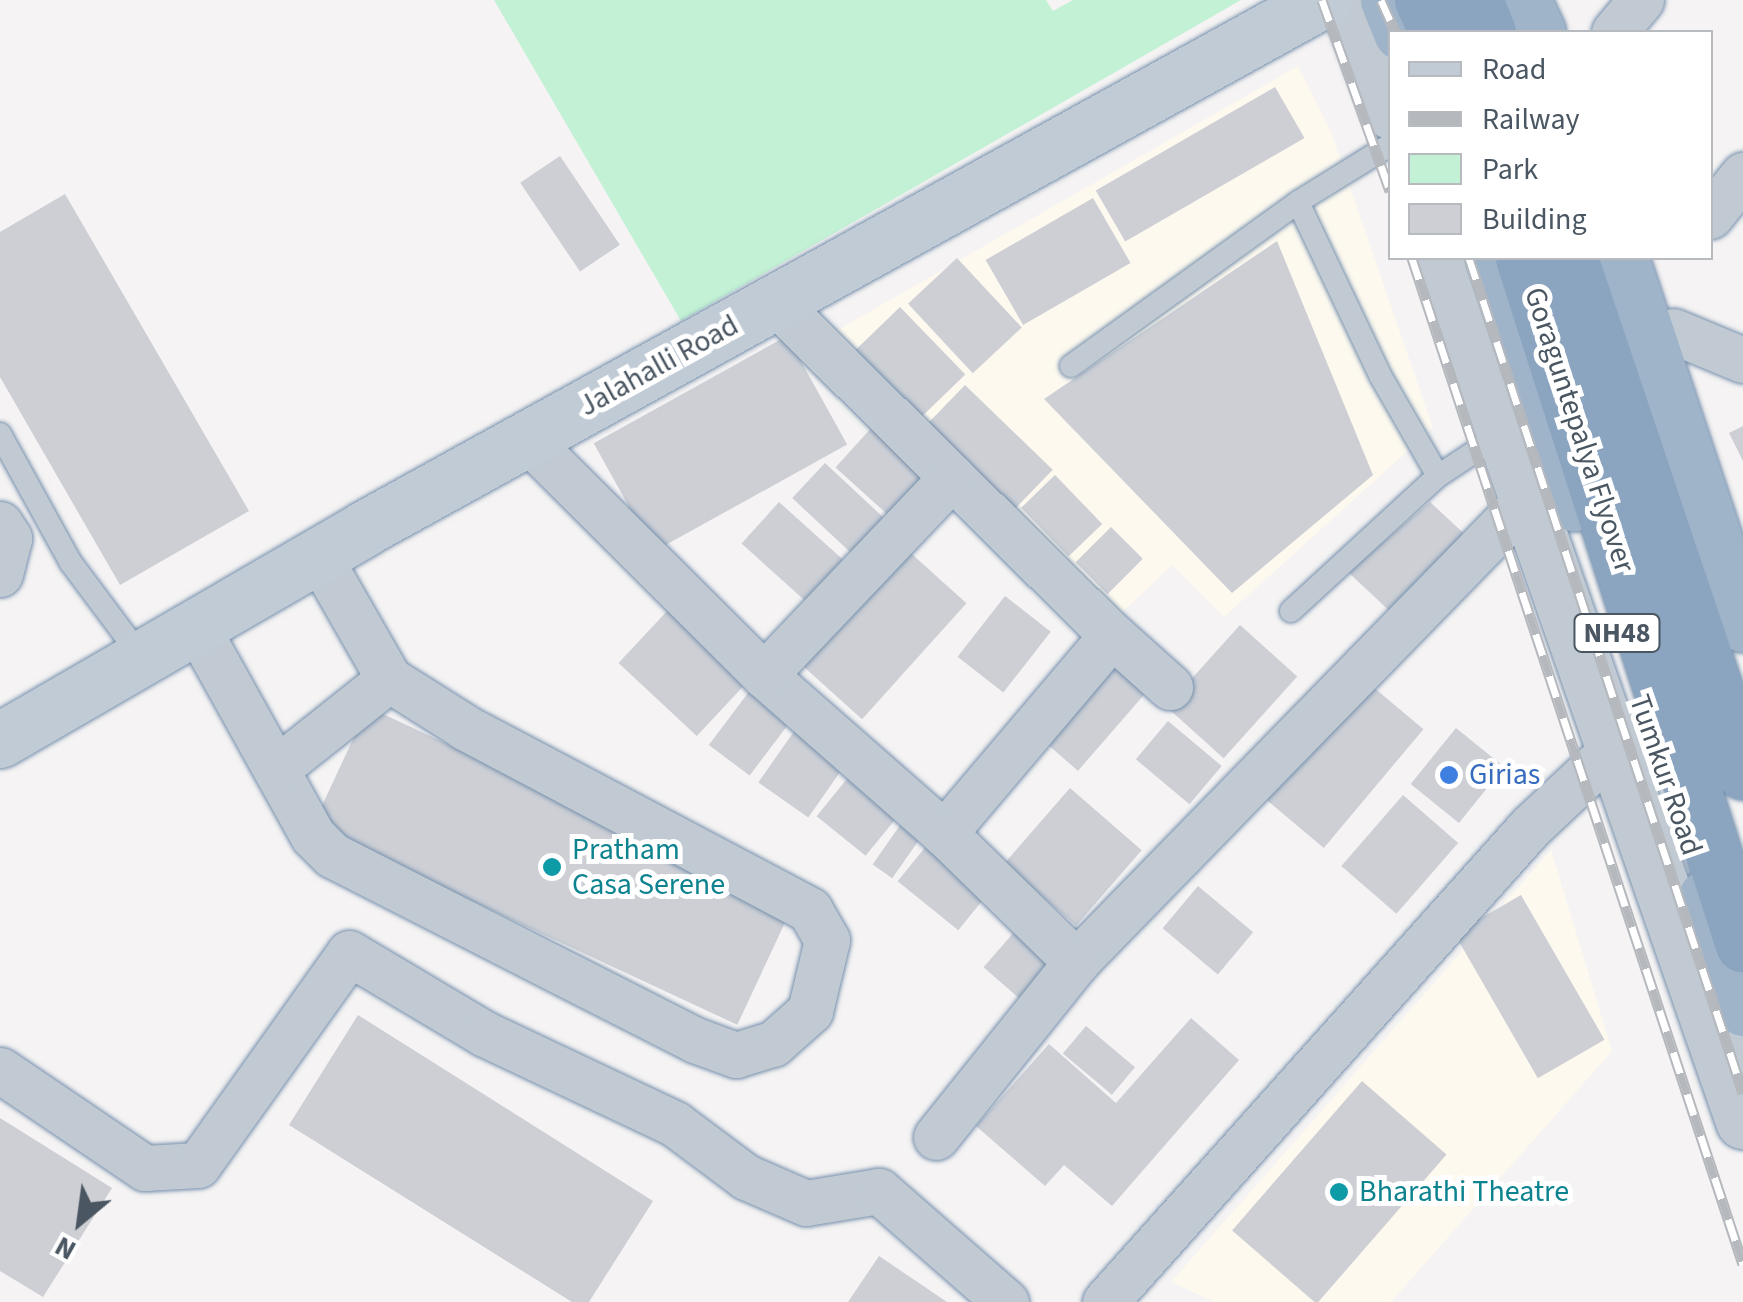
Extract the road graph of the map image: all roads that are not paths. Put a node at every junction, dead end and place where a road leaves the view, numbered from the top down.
1 (1422, 0) edge
2 (1475, 0) edge
3 (1524, 0) edge
4 (1549, 0) edge
5 (1642, 0) edge
6 (1348, 1) edge
7 (1262, 14) edge
8 (1399, 30) edge
9 (1436, 30) edge
10 (1487, 30) edge
11 (1537, 30) edge
12 (1564, 30) edge
13 (1616, 30) edge
14 (1388, 105) edge
15 (1388, 146) edge
16 (1743, 175) edge
17 (1298, 202) junction
18 (1713, 212) edge
19 (1444, 260) edge
20 (1492, 260) edge
21 (1524, 260) edge
22 (1571, 260) edge
23 (1643, 260) edge
24 (1643, 260) edge
25 (775, 302) junction
26 (1673, 330) junction
27 (1743, 360) edge
28 (1072, 366) dead end
29 (1503, 433) junction
30 (0, 434) edge
31 (527, 439) junction
32 (1438, 476) junction
33 (952, 477) junction
34 (1544, 482) junction
35 (0, 524) edge
36 (1743, 547) edge
37 (318, 555) junction
38 (0, 574) edge
39 (1291, 612) dead end
40 (1743, 624) edge
41 (196, 626) junction
42 (1112, 635) junction
43 (142, 658) junction
44 (764, 675) junction
45 (389, 678) junction
46 (1170, 687) dead end
47 (1, 736) edge
48 (1614, 748) junction
49 (276, 769) junction
50 (1743, 772) edge
51 (944, 834) junction
52 (1743, 945) edge
53 (1076, 962) junction
54 (1743, 1008) edge
55 (0, 1070) edge
56 (1743, 1121) edge
57 (936, 1137) dead end
58 (1006, 1302) edge
59 (1105, 1302) edge

1 - 9 highway
2 - 10 highway
3 - 11 highway
4 - 12 street
5 - 13 street
6 - 7 main road, Jalahalli Road
6 - 8 highway
6 - 14 street
7 - 25 main road, Jalahalli Road
15 - 17 lane
16 - 18 street
17 - 28 lane
17 - 32 lane
19 - 29 street
20 - 34 highway, Tumkur Road / NH48
21 - 52 highway, Goraguntepalya Flyover
22 - 50 highway, Goraguntepalya Flyover
23 - 26 street
24 - 40 highway
25 - 31 main road, Jalahalli Road
25 - 33 street
26 - 27 street
26 - 36 street
29 - 32 lane
29 - 34 street
30 - 43 lane
31 - 37 main road, Jalahalli Road
31 - 44 street
32 - 39 lane
33 - 42 street
33 - 44 street
34 - 48 street
34 - 53 street
34 - 54 highway, Tumkur Road / NH48
35 - 38 street
37 - 41 main road, Jalahalli Road
37 - 45 street
41 - 43 main road, Jalahalli Road
41 - 49 street
42 - 46 street
42 - 51 street
43 - 47 main road, Jalahalli Road
44 - 51 street
45 - 49 street
45 - 49 street
48 - 56 street
48 - 59 street
51 - 53 street
53 - 57 street
55 - 58 street

